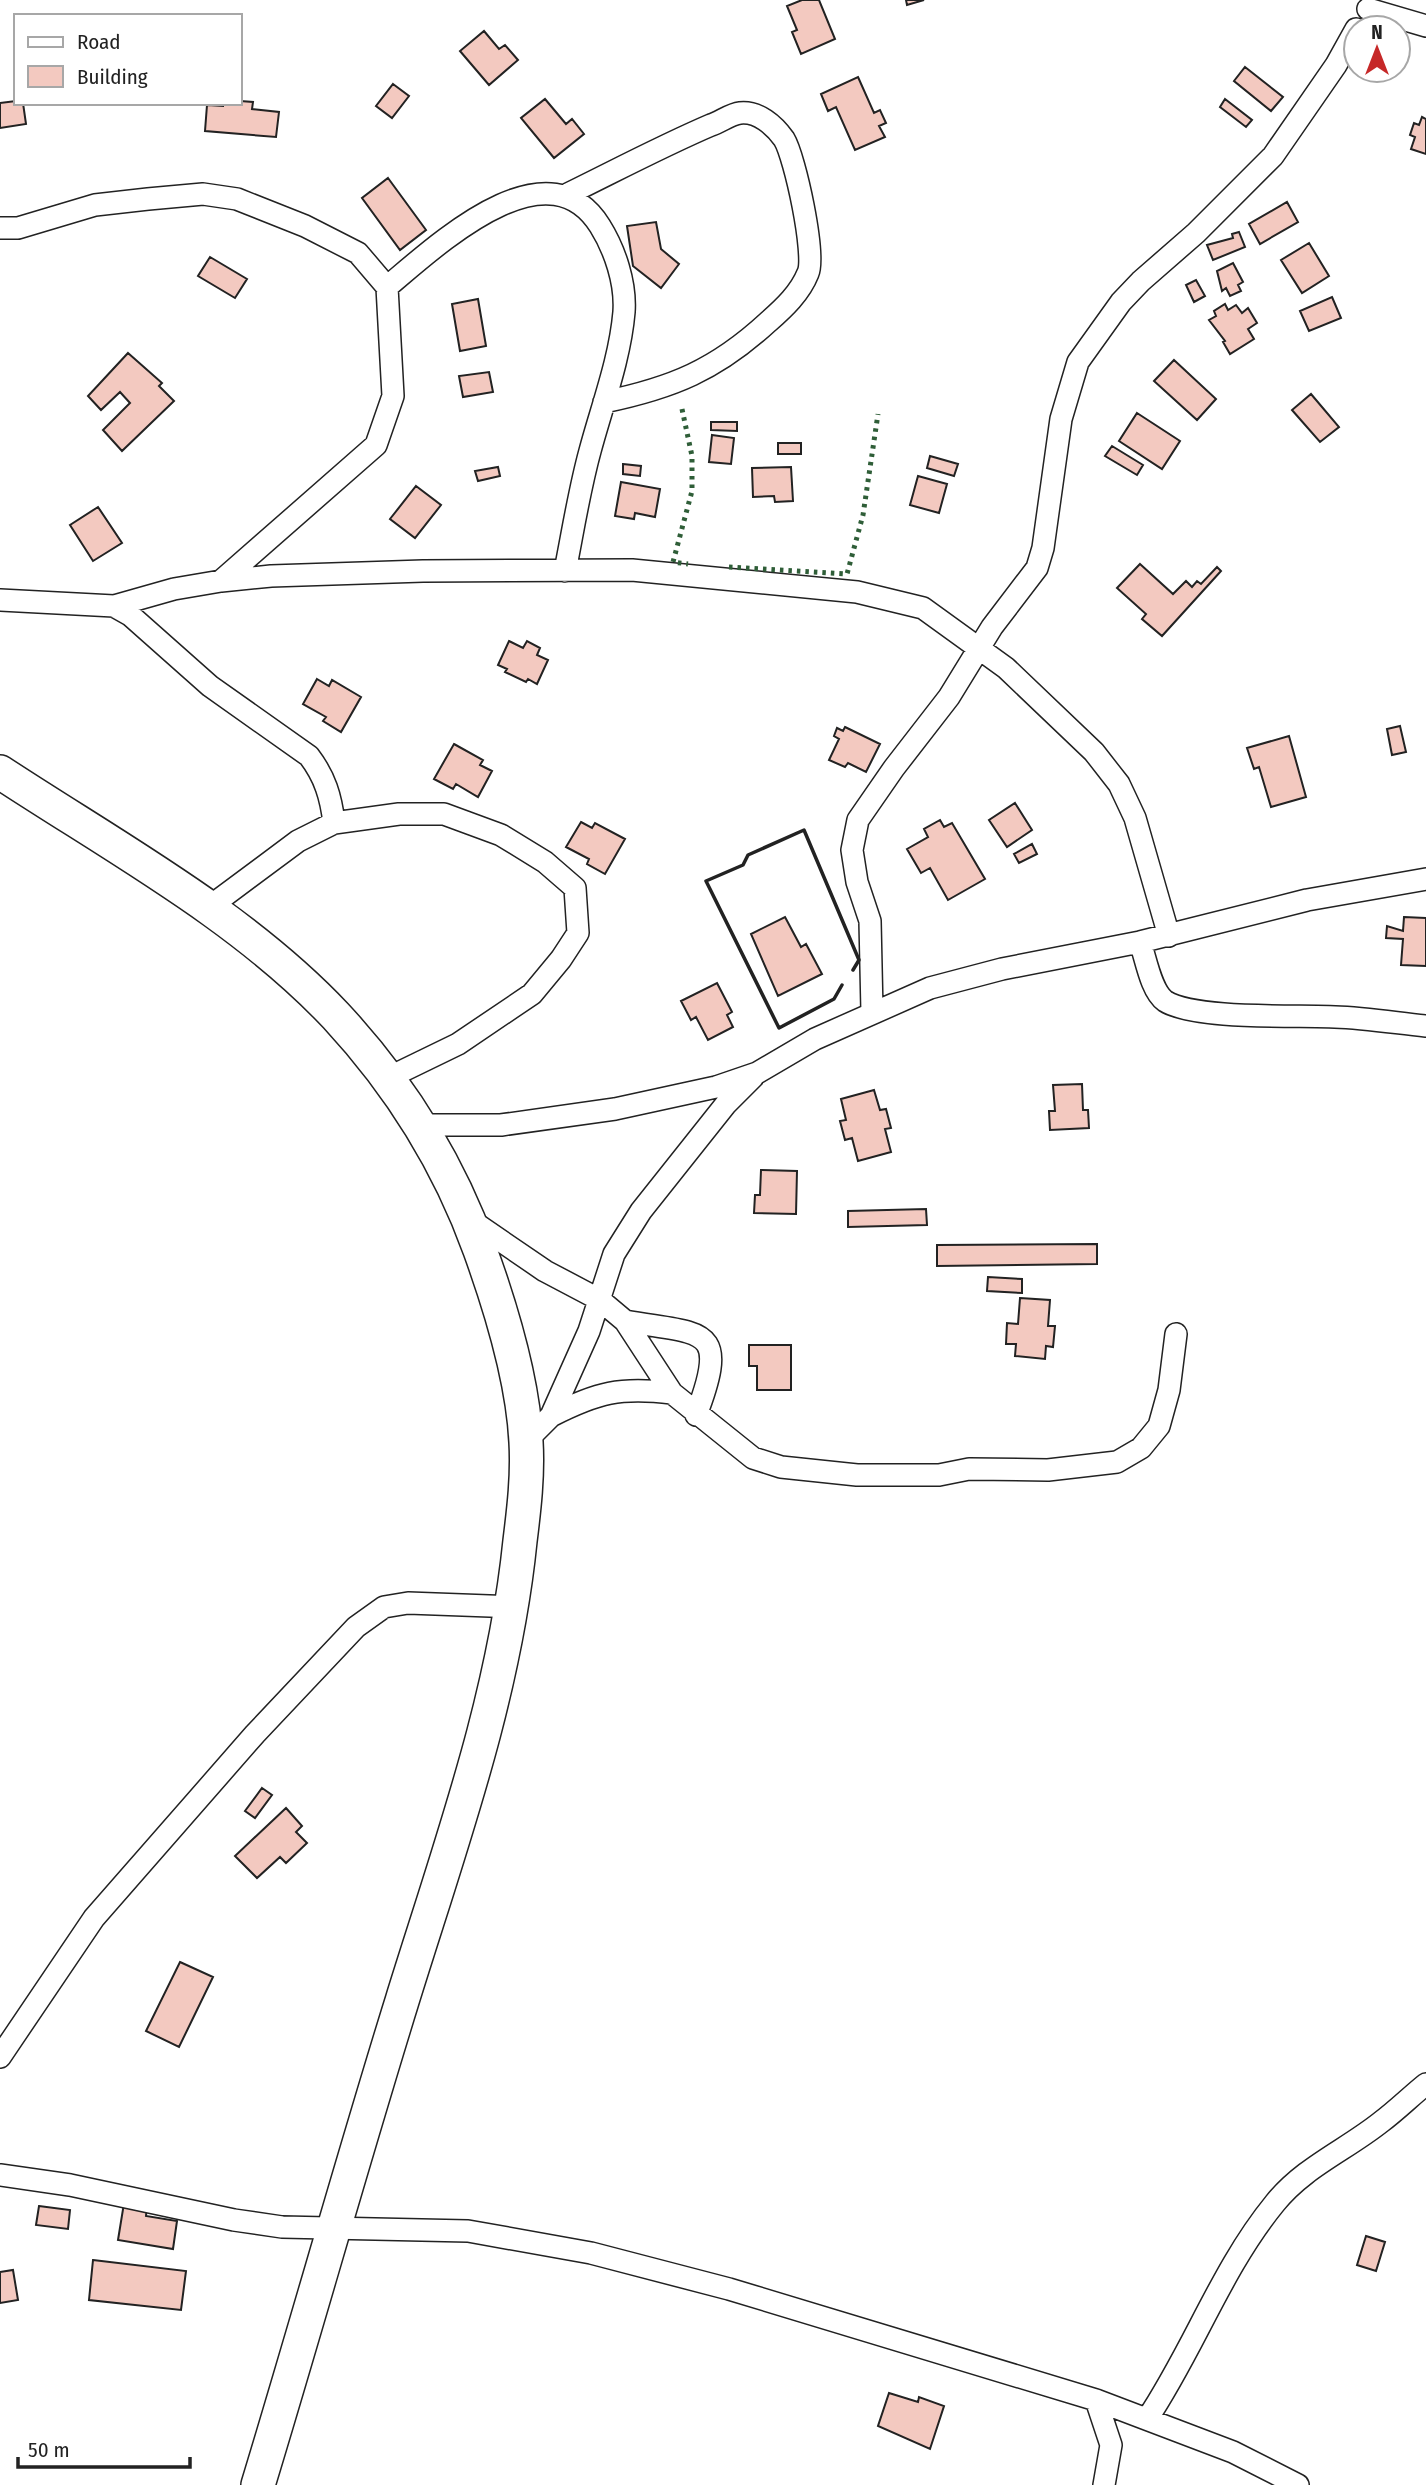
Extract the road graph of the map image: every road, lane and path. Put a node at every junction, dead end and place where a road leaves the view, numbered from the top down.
1 (1369, 4) edge
2 (1426, 26) edge
3 (1342, 50) edge
4 (568, 194) junction
5 (0, 228) edge
6 (387, 287) junction
7 (604, 402) junction
8 (565, 572) junction
9 (221, 581) junction
10 (0, 600) edge
11 (114, 606) junction
12 (977, 648) junction
13 (0, 772) edge
14 (334, 823) junction
15 (1426, 879) edge
16 (208, 908) junction
17 (1169, 936) junction
18 (1140, 943) junction
19 (872, 1012) junction
20 (1426, 1026) edge
21 (757, 1073) junction
22 (388, 1078) junction
23 (423, 1125) junction
24 (469, 1219) junction
25 (600, 1300) junction
26 (625, 1321) junction
27 (1176, 1334) dead end
28 (672, 1393) junction
29 (696, 1415) junction
30 (551, 1416) junction
31 (526, 1441) junction
32 (514, 1607) junction
33 (0, 2057) edge
34 (1426, 2084) edge
35 (0, 2175) edge
36 (335, 2230) junction
37 (1097, 2400) junction
38 (1147, 2419) junction
39 (258, 2485) edge
40 (1104, 2485) edge
41 (1298, 2485) edge

1 - 2 street
3 - 12 street
4 - 6 street
4 - 7 street
4 - 7 street
5 - 6 street
6 - 9 street
7 - 8 street
8 - 9 street
8 - 12 street
9 - 11 street
10 - 11 street
11 - 14 street
12 - 17 street
12 - 19 street
13 - 16 main road
14 - 16 street
14 - 22 street
15 - 17 street
16 - 22 main road
17 - 18 street
18 - 19 street
18 - 20 street
19 - 21 street
21 - 23 street
21 - 25 street
22 - 23 main road
23 - 24 main road
24 - 25 street
24 - 31 main road
25 - 26 street
25 - 30 street
26 - 28 street
26 - 29 street
27 - 29 street
28 - 29 street
28 - 30 street
30 - 31 street
31 - 32 main road
32 - 33 street
32 - 36 main road
34 - 38 street
35 - 36 street
36 - 37 street
36 - 39 main road
37 - 38 street
37 - 40 street
38 - 41 street

